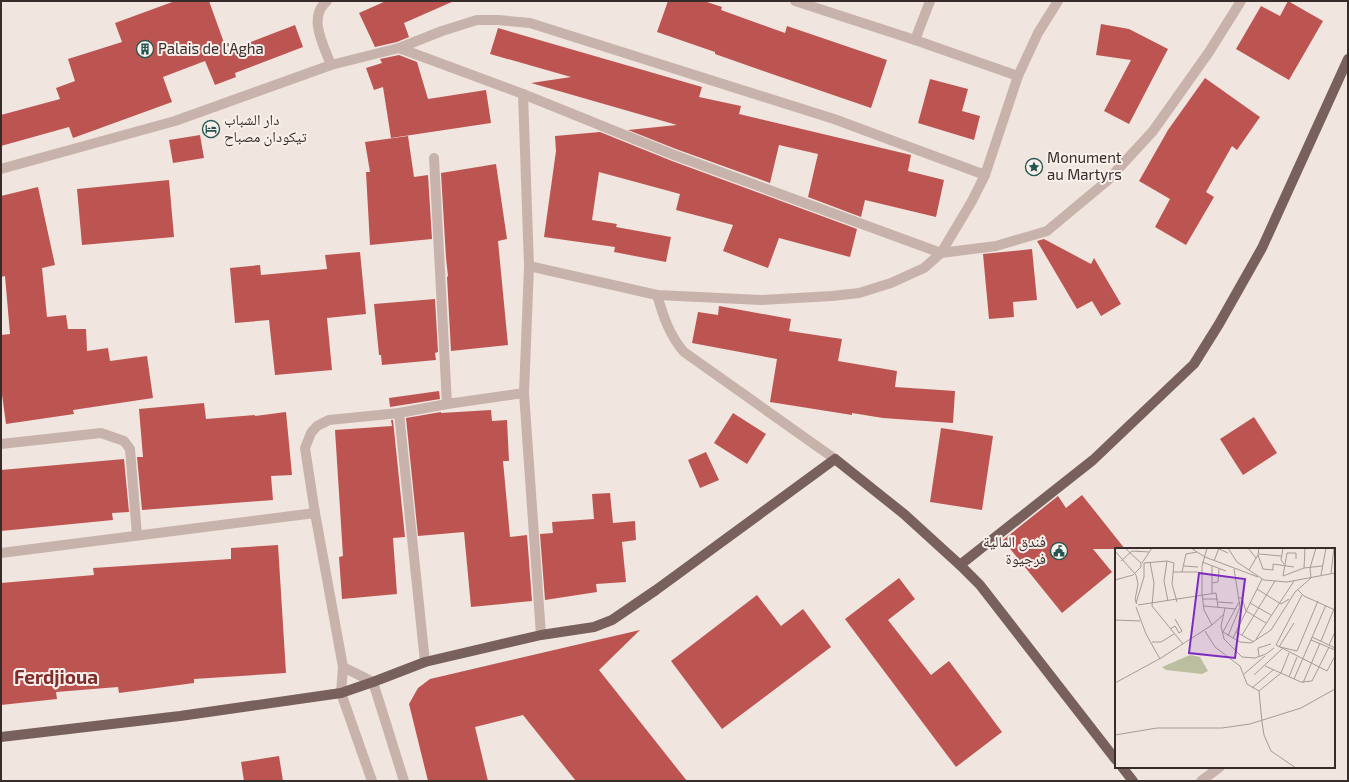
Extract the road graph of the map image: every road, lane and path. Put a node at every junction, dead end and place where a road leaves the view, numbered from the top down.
1 (327, 1) edge
2 (795, 1) edge
3 (930, 1) edge
4 (1058, 1) edge
5 (1241, 1) edge
6 (915, 40) junction
7 (399, 48) junction
8 (1348, 59) edge
9 (331, 65) junction
10 (1018, 76) junction
11 (522, 94) junction
12 (434, 158) dead end
13 (1, 169) edge
14 (985, 174) junction
15 (941, 253) junction
16 (529, 266) junction
17 (657, 295) junction
18 (524, 393) junction
19 (447, 404) junction
20 (399, 413) junction
21 (1, 444) edge
22 (835, 459) junction
23 (315, 512) junction
24 (137, 535) junction
25 (1, 553) edge
26 (960, 565) junction
27 (541, 635) junction
28 (424, 662) junction
29 (343, 667) junction
30 (372, 682) junction
31 (341, 693) junction
32 (1, 737) edge
33 (1115, 759) edge
34 (1123, 768) edge
35 (1219, 768) edge
36 (372, 781) edge
37 (404, 781) edge
38 (1133, 781) edge
39 (1201, 781) edge

1 - 9 street
2 - 6 street
3 - 6 street
4 - 10 street
5 - 15 street
6 - 10 street
7 - 9 street
7 - 11 street
7 - 14 street
8 - 26 main road
9 - 13 street
10 - 14 street
11 - 15 street
11 - 16 street
12 - 19 street
14 - 15 street
15 - 17 street
16 - 17 street
16 - 18 street
17 - 22 street
18 - 19 street
18 - 27 street
19 - 20 street
20 - 23 street
20 - 28 street
21 - 24 street
22 - 26 main road
22 - 27 main road
23 - 24 street
23 - 29 street
24 - 25 street
26 - 33 main road
27 - 28 main road
28 - 30 main road
29 - 30 street
29 - 31 street
30 - 31 main road
30 - 37 street
31 - 32 main road
31 - 36 street
34 - 38 main road
35 - 39 street

